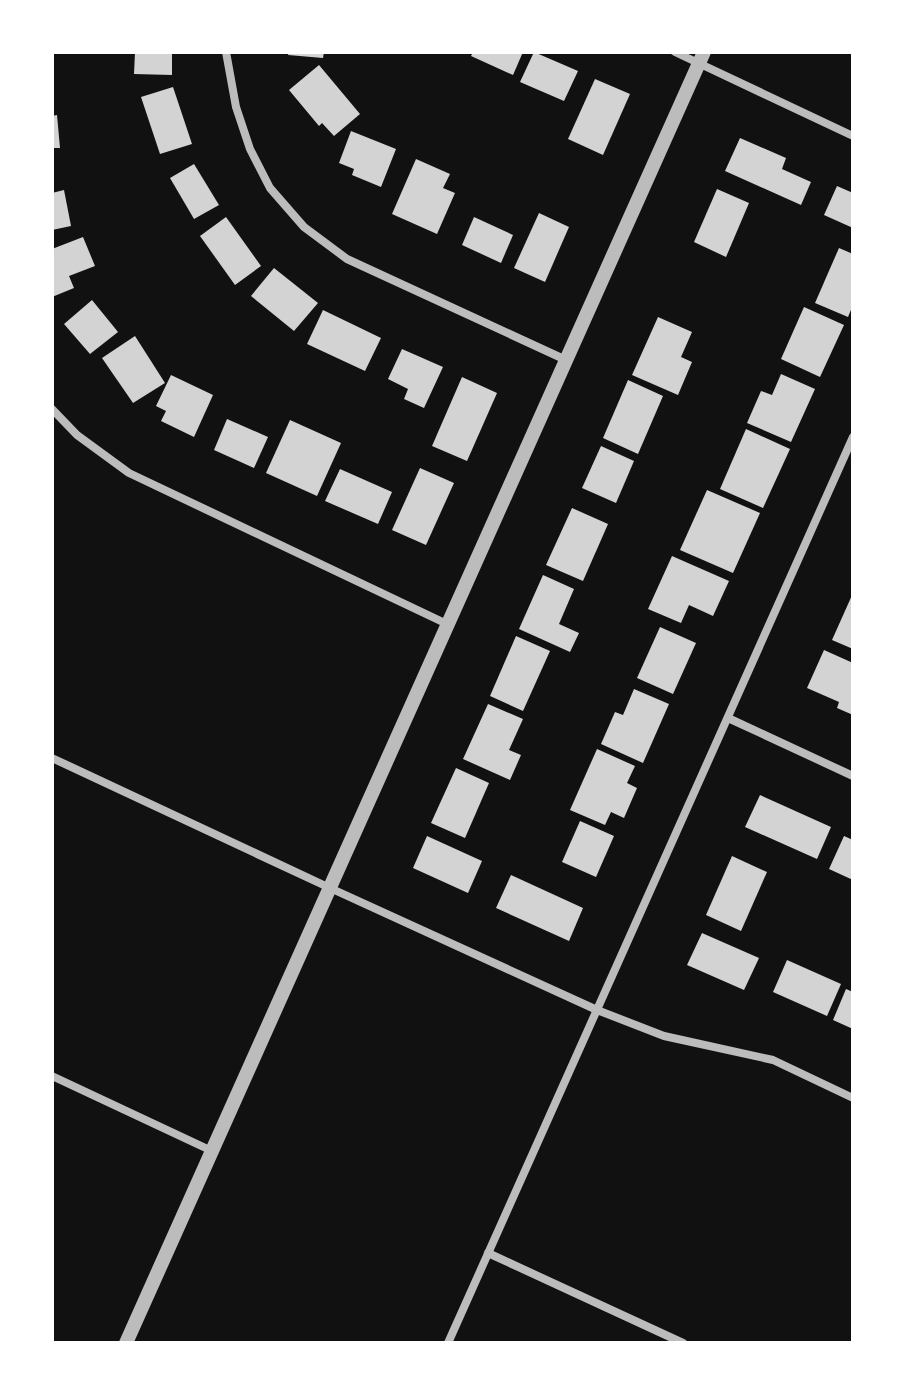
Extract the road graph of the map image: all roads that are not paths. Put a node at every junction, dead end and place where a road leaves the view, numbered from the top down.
1 (226, 52) edge
2 (675, 52) edge
3 (702, 58) edge
4 (853, 136) edge
5 (566, 360) junction
6 (52, 409) edge
7 (853, 437) edge
8 (850, 452) edge
9 (447, 624) junction
10 (728, 718) junction
11 (52, 758) edge
12 (853, 776) edge
13 (330, 888) junction
14 (597, 1010) junction
15 (52, 1076) edge
16 (853, 1098) edge
17 (212, 1151) junction
18 (488, 1253) junction
19 (126, 1343) edge
20 (448, 1343) edge
21 (683, 1343) edge

1 - 5 street
2 - 3 street
3 - 4 street
3 - 5 street
5 - 9 street
6 - 9 street
7 - 8 street
8 - 10 street
9 - 13 street
10 - 12 street
10 - 14 street
11 - 13 street
13 - 14 street
13 - 17 street
14 - 16 street
14 - 18 street
15 - 17 street
17 - 19 street
18 - 20 street
18 - 21 street

